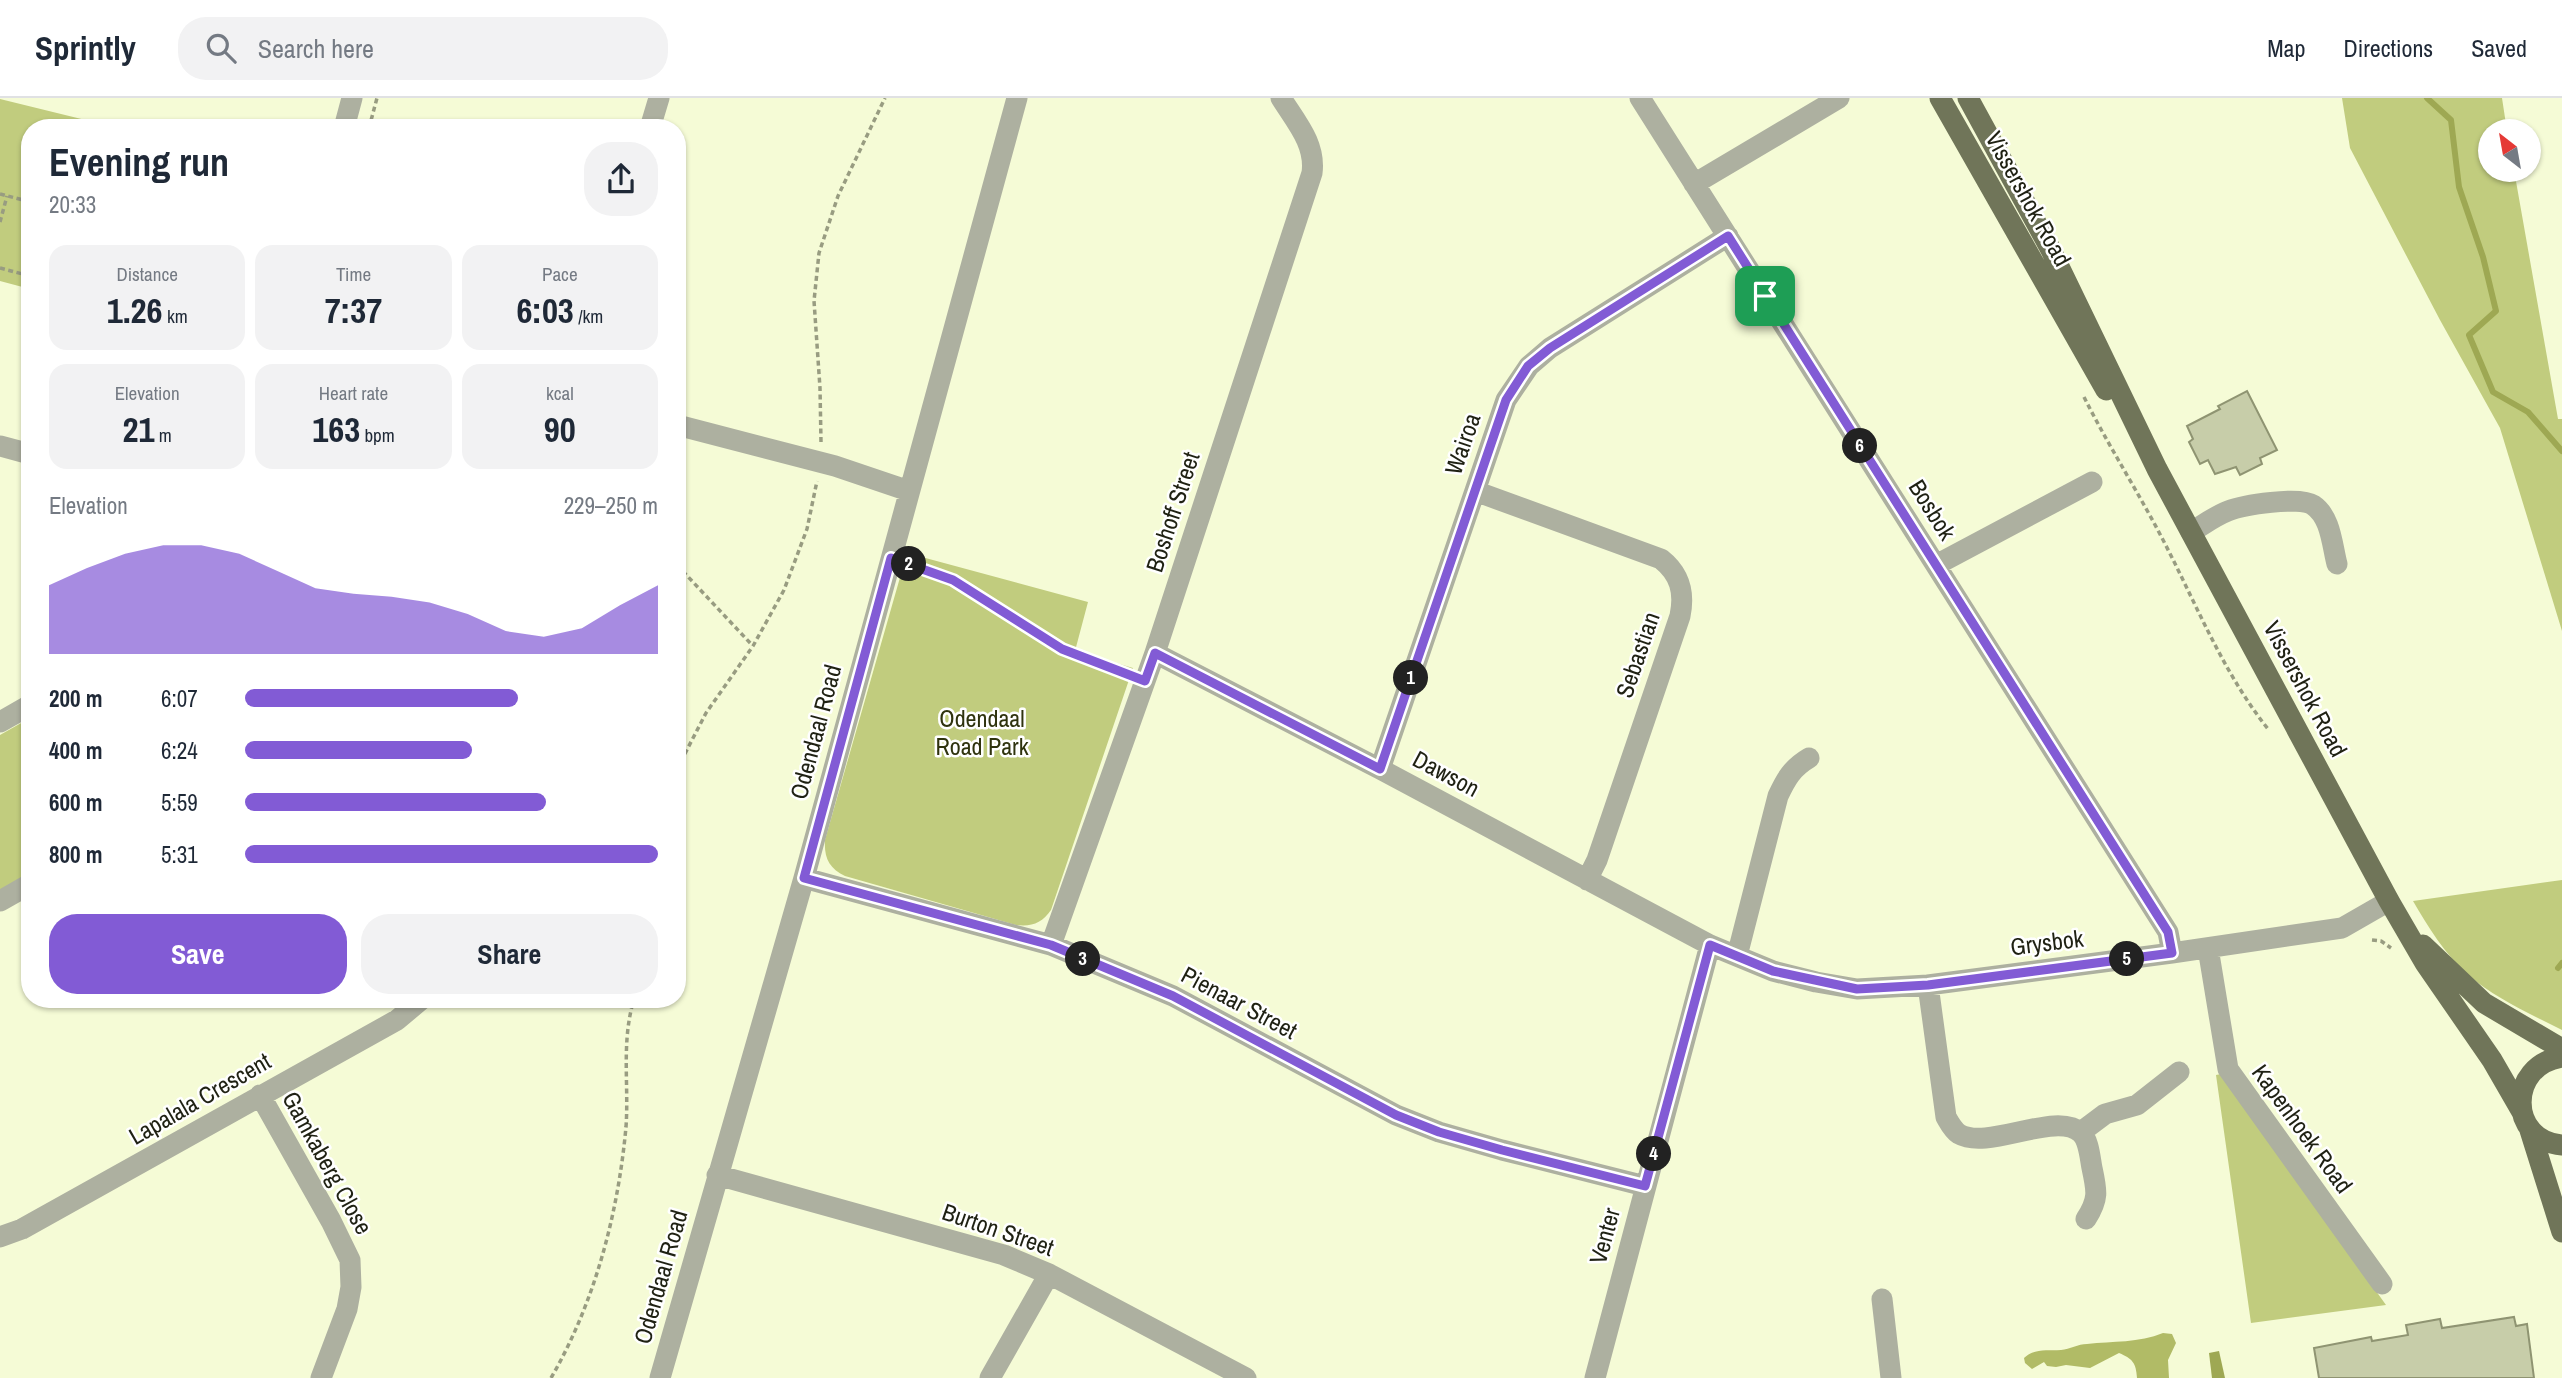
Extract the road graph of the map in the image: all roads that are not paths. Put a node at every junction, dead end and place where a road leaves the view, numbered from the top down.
1 (352, 98) edge
2 (659, 98) edge
3 (1017, 98) edge
4 (1281, 98) edge
5 (1640, 98) edge
6 (1839, 98) edge
7 (1940, 98) edge
8 (1968, 98) edge
9 (346, 119) edge
10 (653, 119) edge
11 (1694, 184) junction
12 (1728, 236) junction
13 (686, 427) edge
14 (0, 446) edge
15 (21, 452) edge
16 (2157, 469) junction
17 (2092, 482) dead end
18 (909, 491) junction
19 (1475, 491) junction
20 (2191, 532) junction
21 (2337, 564) dead end
22 (1936, 565) junction
23 (1155, 653) junction
24 (21, 710) edge
25 (0, 722) edge
26 (1809, 758) dead end
27 (1380, 769) junction
28 (804, 878) junction
29 (1587, 880) junction
30 (21, 889) edge
31 (0, 901) edge
32 (2389, 901) junction
33 (2409, 932) junction
34 (1051, 945) junction
35 (1710, 945) junction
36 (2208, 948) junction
37 (2172, 953) junction
38 (1737, 956) junction
39 (1928, 985) junction
40 (411, 1008) edge
41 (2562, 1049) edge
42 (2562, 1056) edge
43 (2179, 1072) dead end
44 (260, 1095) junction
45 (2525, 1119) junction
46 (2081, 1132) junction
47 (2562, 1145) edge
48 (717, 1175) junction
49 (1645, 1186) junction
50 (2086, 1219) dead end
51 (2562, 1232) edge
52 (0, 1237) edge
53 (1049, 1274) junction
54 (2382, 1284) dead end
55 (1882, 1299) dead end
56 (321, 1378) edge
57 (660, 1378) edge
58 (990, 1378) edge
59 (1246, 1378) edge
60 (1595, 1378) edge
61 (1891, 1378) edge

1 - 9 street
2 - 10 street
3 - 18 street, Odendaal Road
4 - 23 street, Boshoff Street
5 - 11 street, Bosbok
6 - 11 street
7 - 16 main road, Vissershok Road
8 - 16 main road, Vissershok Road
11 - 12 street, Bosbok
12 - 19 street, Wairoa
12 - 22 street, Bosbok
13 - 18 street
14 - 15 street
16 - 20 main road, Vissershok Road
17 - 22 street
18 - 28 street, Odendaal Road
19 - 27 street, Wairoa
19 - 29 street, Sebastian
20 - 21 street
20 - 32 main road, Vissershok Road
22 - 37 street, Bosbok
23 - 27 street, Dawson
23 - 34 street, Boshoff Street
24 - 25 street
26 - 38 street
27 - 29 street, Dawson
28 - 34 street, Pienaar Street
28 - 48 street, Odendaal Road
29 - 35 street, Dawson
30 - 31 street
32 - 33 main road, Vissershok Road
32 - 36 street, Grysbok
33 - 41 main road, Vissershok Road
33 - 45 main road, Vissershok Road
34 - 49 street, Pienaar Street
35 - 38 street, Grysbok
35 - 49 street, Venter
36 - 37 street, Grysbok
36 - 54 street, Kapenhoek Road
37 - 39 street, Grysbok
38 - 39 street, Grysbok
39 - 46 street
40 - 44 street, Lapalala Crescent
42 - 45 main road
43 - 46 street
44 - 52 street, Lapalala Crescent
44 - 56 street, Gamkaberg Close
45 - 47 main road
45 - 51 main road
46 - 50 street
48 - 53 street, Burton Street
48 - 57 street, Odendaal Road
49 - 60 street, Venter
53 - 58 street
53 - 59 street, Burton Street
55 - 61 street

